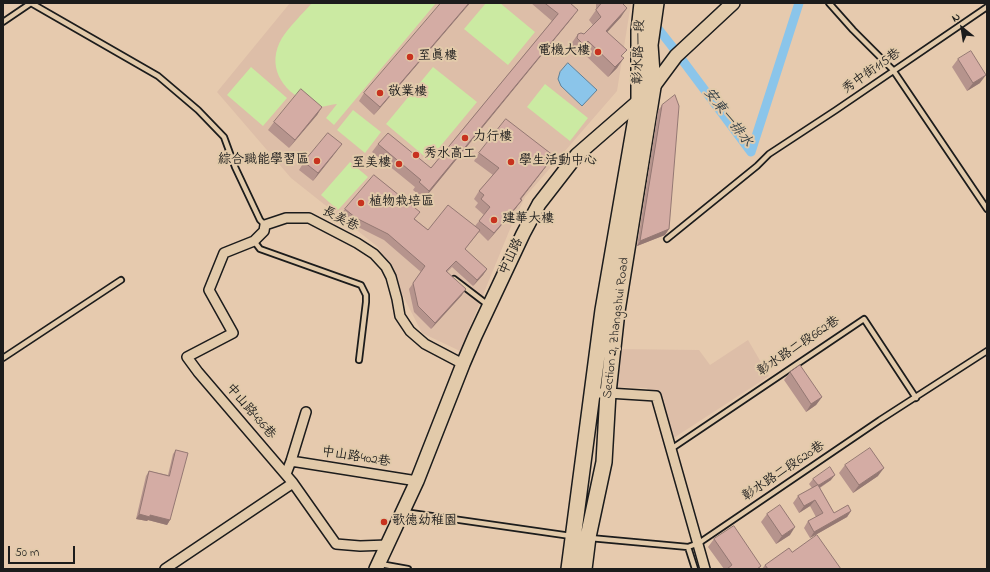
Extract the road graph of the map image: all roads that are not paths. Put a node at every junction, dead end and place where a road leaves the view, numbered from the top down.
1 (31, 3) edge
2 (642, 3) edge
3 (656, 3) edge
4 (733, 3) edge
5 (829, 3) edge
6 (987, 7) edge
7 (3, 22) edge
8 (893, 70) junction
9 (653, 86) junction
10 (639, 101) junction
11 (987, 209) edge
12 (264, 225) junction
13 (667, 239) dead end
14 (254, 240) junction
15 (451, 276) edge
16 (120, 280) dead end
17 (489, 306) junction
18 (610, 311) junction
19 (987, 351) edge
20 (3, 358) edge
21 (359, 360) dead end
22 (463, 364) junction
23 (592, 393) junction
24 (608, 393) junction
25 (916, 398) junction
26 (306, 412) dead end
27 (670, 449) junction
28 (291, 461) junction
29 (286, 474) junction
30 (417, 481) junction
31 (294, 483) junction
32 (402, 512) junction
33 (573, 536) junction
34 (588, 537) junction
35 (699, 543) junction
36 (388, 545) junction
37 (688, 547) junction
38 (377, 566) edge
39 (165, 569) edge
40 (408, 569) edge
41 (569, 569) edge
42 (584, 569) edge
43 (695, 569) edge
44 (705, 569) edge

1 - 7 lane
1 - 12 lane
2 - 10 main road, 彰水路一段
3 - 9 main road, 彰水路一段
4 - 9 street, 中山路
5 - 8 lane
6 - 8 lane, 秀中街115巷
8 - 11 lane
8 - 13 lane, 秀中街115巷
9 - 10 street, 中山路
9 - 18 main road, Section 2, Zhangshui Road
10 - 17 street, 中山路
10 - 18 main road, Section 2, Zhangshui Road
12 - 14 street
12 - 22 street, 長美巷
14 - 21 lane
14 - 29 street, 中山路436巷
15 - 17 lane
16 - 20 lane
17 - 22 street, 中山路
18 - 23 main road, Section 2, Zhangshui Road
18 - 24 main road, Section 2, Zhangshui Road
19 - 25 lane, 彰水路二段620巷
22 - 30 street, 中山路
23 - 24 street
23 - 33 main road, Section 2, Zhangshui Road
24 - 27 street
24 - 34 main road, Section 2, Zhangshui Road
25 - 27 lane, 彰水路二段662巷
25 - 35 lane, 彰水路二段620巷
26 - 28 street
27 - 35 street
28 - 29 street
28 - 30 street, 中山路402巷
29 - 31 street, 中山路436巷
30 - 32 street, 中山路
31 - 36 street, 中山路436巷
31 - 39 street
32 - 33 lane, 彰水路二段620巷
32 - 36 street, 中山路
33 - 34 lane, 彰水路二段620巷
33 - 41 main road, Section 2, Zhangshui Road
34 - 37 lane, 彰水路二段620巷
34 - 42 main road, Section 2, Zhangshui Road
35 - 37 lane, 彰水路二段620巷
35 - 44 street
36 - 38 street, 中山路
37 - 43 lane
38 - 40 lane

